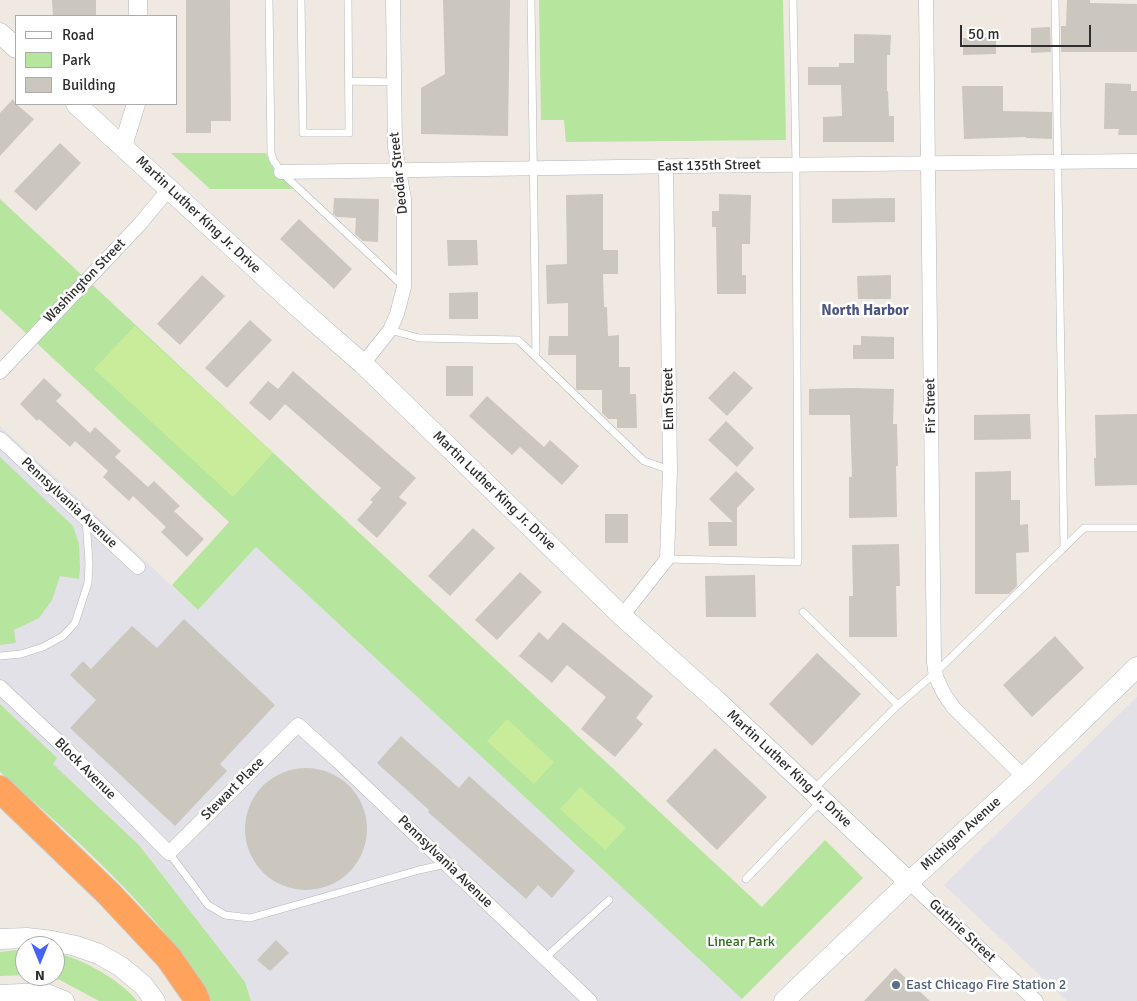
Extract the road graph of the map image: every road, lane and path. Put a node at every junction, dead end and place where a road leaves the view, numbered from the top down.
1 (269, 0) edge
2 (301, 0) edge
3 (348, 0) edge
4 (393, 0) edge
5 (531, 0) edge
6 (793, 0) edge
7 (926, 0) edge
8 (1055, 0) edge
9 (0, 33) edge
10 (15, 47) edge
11 (349, 81) junction
12 (394, 82) junction
13 (77, 105) edge
14 (136, 105) edge
15 (123, 146) junction
16 (1137, 161) edge
17 (1058, 162) junction
18 (928, 164) junction
19 (796, 165) junction
20 (666, 166) junction
21 (534, 168) junction
22 (398, 170) junction
23 (281, 172) junction
24 (169, 189) junction
25 (404, 287) junction
26 (390, 330) junction
27 (536, 357) junction
28 (364, 364) junction
29 (0, 372) edge
30 (0, 439) edge
31 (670, 470) junction
32 (86, 519) junction
33 (1137, 528) edge
34 (1064, 548) junction
35 (667, 559) junction
36 (138, 567) dead end
37 (803, 612) dead end
38 (622, 616) junction
39 (0, 656) edge
40 (1137, 667) edge
41 (935, 673) junction
42 (0, 687) edge
43 (898, 704) junction
44 (298, 725) joint
45 (1024, 777) junction
46 (0, 789) edge
47 (817, 795) junction
48 (169, 853) junction
49 (446, 864) junction
50 (746, 879) dead end
51 (909, 882) junction
52 (609, 900) dead end
53 (0, 939) edge
54 (545, 958) junction
55 (0, 996) edge
56 (64, 1001) edge
57 (155, 1001) edge
58 (197, 1001) edge
59 (590, 1001) edge
60 (784, 1001) edge
61 (1036, 1001) edge

1 - 23 lane
2 - 11 lane
3 - 11 lane
4 - 12 street, Deodar Street
5 - 21 lane
6 - 19 lane
7 - 18 street, Fir Street
8 - 17 lane
9 - 10 main road
11 - 12 lane
12 - 22 street, Deodar Street
13 - 15 main road, Martin Luther King Jr. Drive
14 - 15 street
15 - 24 main road, Martin Luther King Jr. Drive
16 - 17 street, East 135th Street
17 - 18 street, East 135th Street
17 - 34 lane
18 - 19 street, East 135th Street
18 - 41 street, Fir Street
19 - 20 street, East 135th Street
19 - 35 lane
20 - 21 street, East 135th Street
20 - 31 street, Elm Street
21 - 22 street, East 135th Street
21 - 27 lane
22 - 23 street, East 135th Street
22 - 25 street, Deodar Street
23 - 25 lane
24 - 28 main road, Martin Luther King Jr. Drive
24 - 29 street, Washington Street
25 - 26 street, Deodar Street
26 - 27 lane
26 - 28 street, Deodar Street
27 - 31 lane
28 - 38 main road, Martin Luther King Jr. Drive
30 - 32 street, Pennsylvania Avenue
31 - 35 street, Elm Street
32 - 36 street, Pennsylvania Avenue
32 - 39 lane
33 - 34 lane
34 - 41 lane
35 - 38 street
37 - 43 lane
38 - 47 main road, Martin Luther King Jr. Drive
40 - 45 main road, Michigan Avenue
41 - 43 lane
41 - 45 street, Fir Street
42 - 48 street, Block Avenue
43 - 47 lane
44 - 48 street, Stewart Place
44 - 49 street, Pennsylvania Avenue
45 - 51 main road, Michigan Avenue
46 - 58 highway
47 - 50 lane
47 - 51 main road, Martin Luther King Jr. Drive
48 - 49 lane
49 - 54 street, Pennsylvania Avenue
51 - 60 main road, Michigan Avenue
51 - 61 street, Guthrie Street
52 - 54 lane
53 - 57 main road
54 - 59 street, Pennsylvania Avenue
55 - 56 main road

